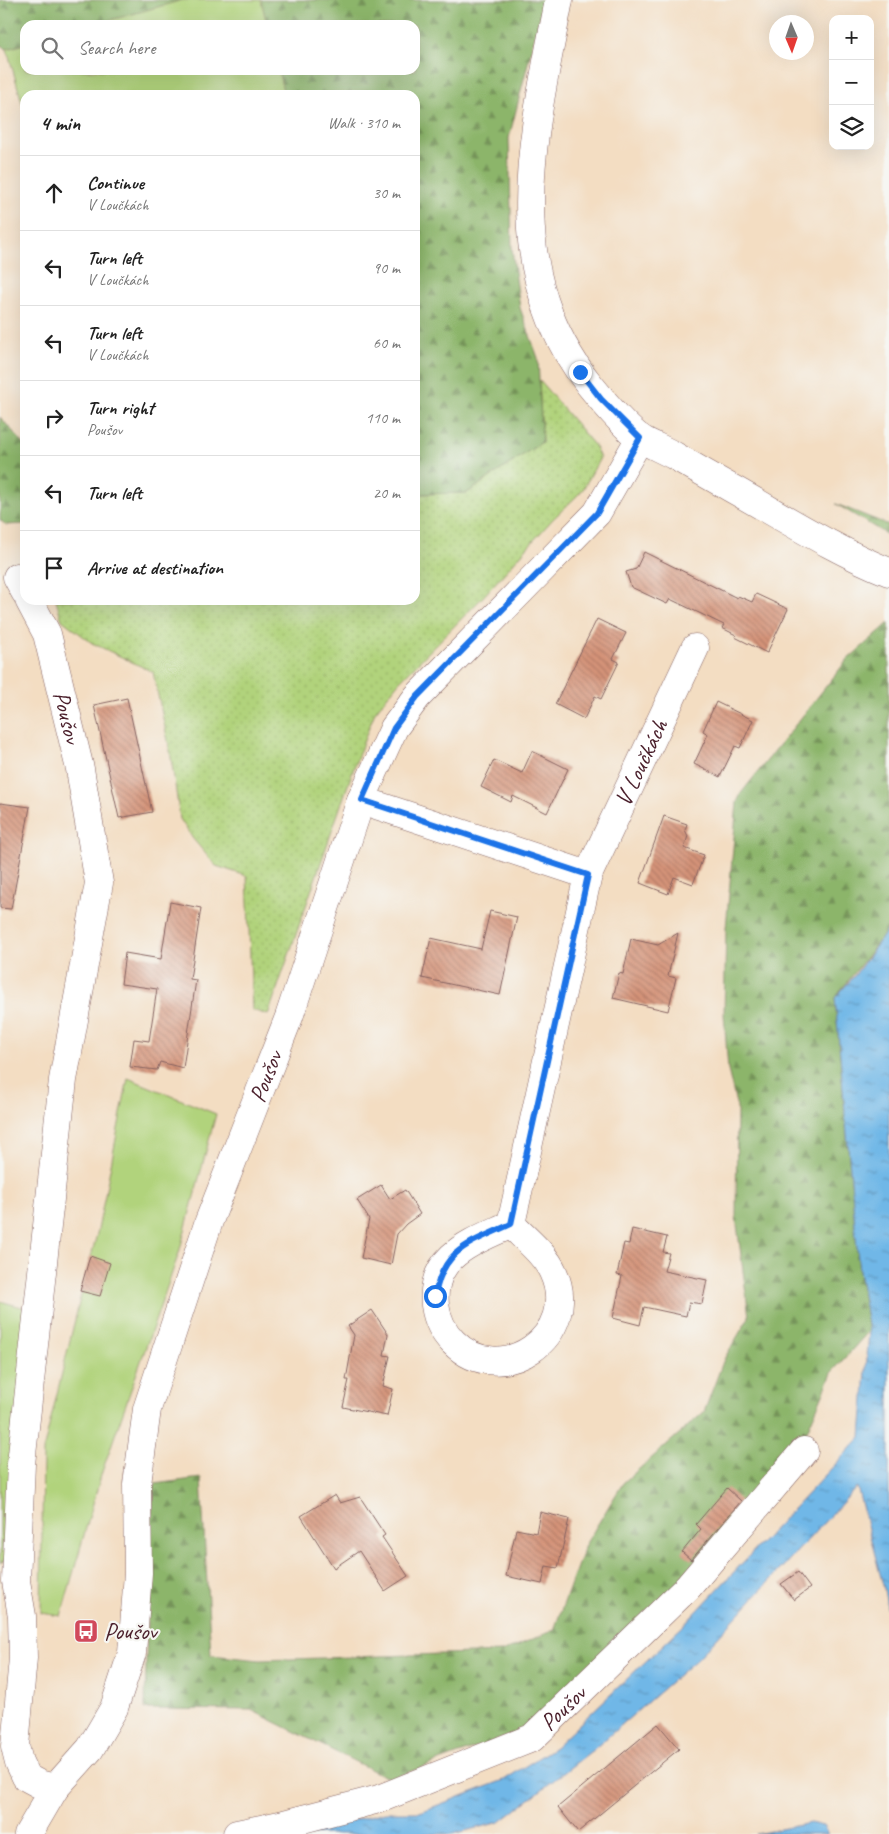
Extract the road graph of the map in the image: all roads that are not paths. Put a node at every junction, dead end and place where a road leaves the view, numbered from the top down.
1 (560, 0) edge
2 (640, 438) junction
3 (889, 572) edge
4 (32, 605) edge
5 (695, 648) dead end
6 (362, 800) junction
7 (588, 875) junction
8 (511, 1224) junction
9 (804, 1451) dead end
10 (8, 1579) edge
11 (55, 1788) junction
12 (37, 1830) edge
13 (237, 1834) edge

1 - 2 street
2 - 3 street
2 - 6 street, Poušov
4 - 10 street, Poušov
5 - 7 street, V Loučkách
6 - 7 street
6 - 11 street, Poušov
7 - 8 street, V Loučkách
8 - 8 street
9 - 13 street, Poušov
10 - 11 street, Poušov
11 - 12 street, Poušov

